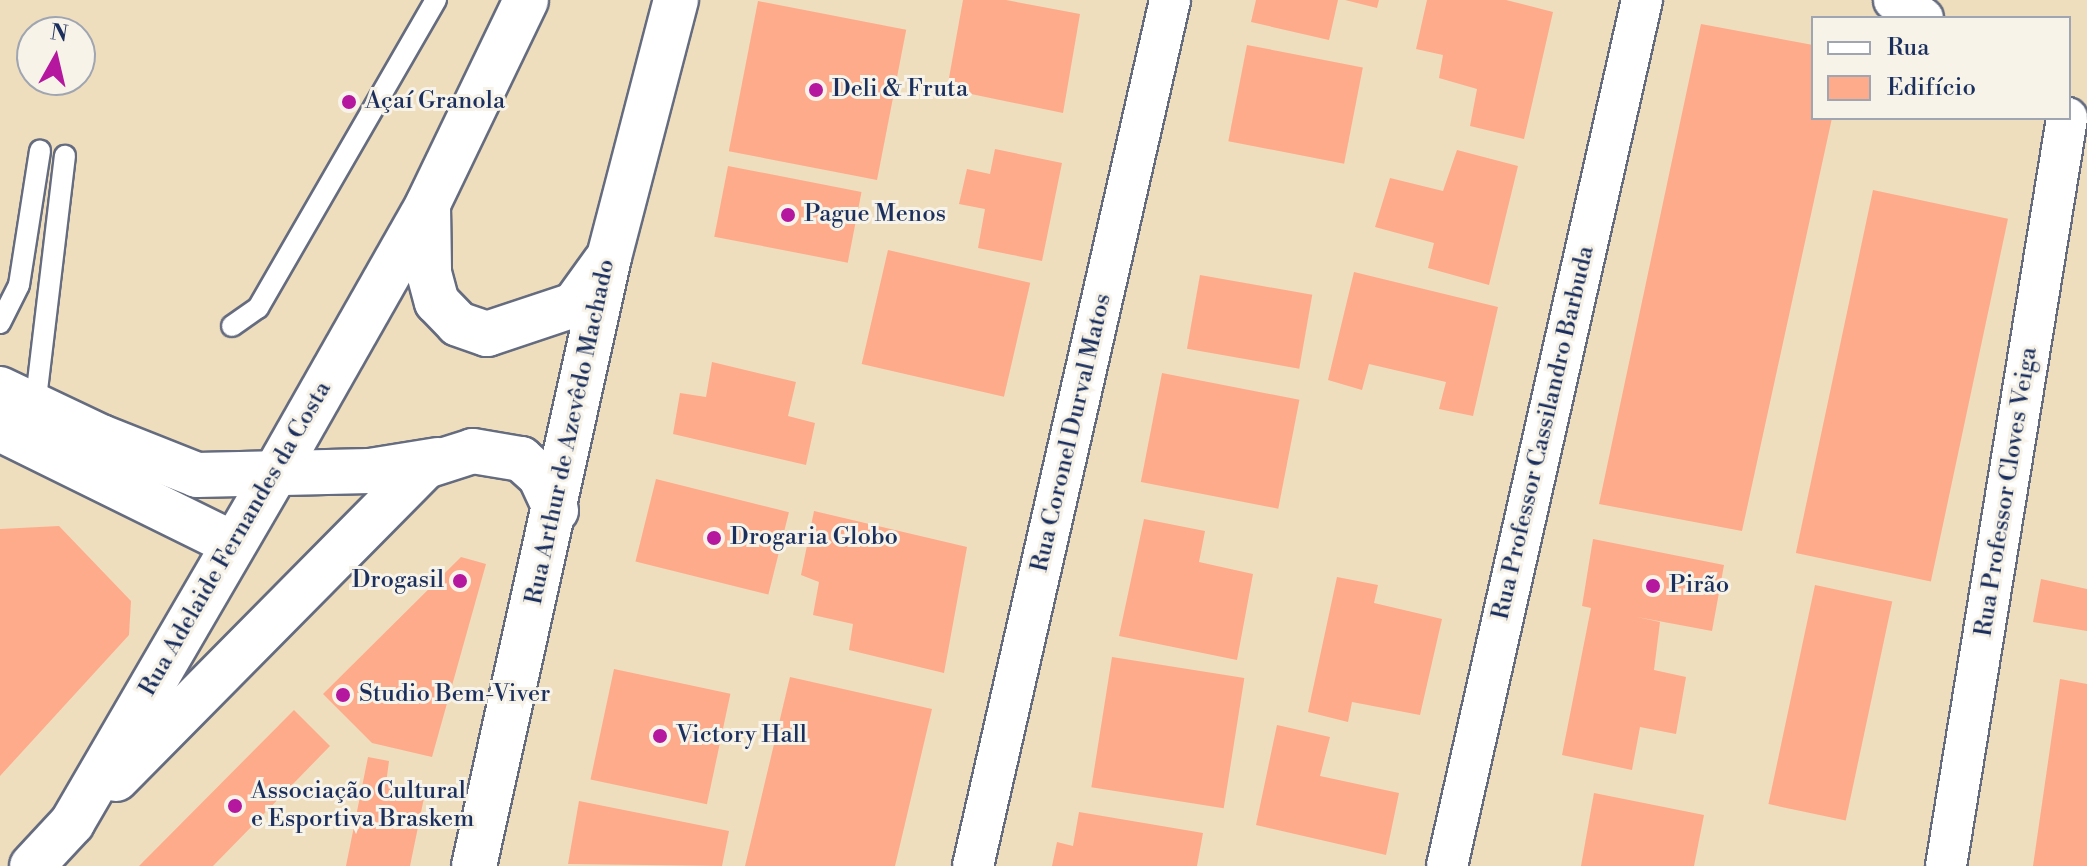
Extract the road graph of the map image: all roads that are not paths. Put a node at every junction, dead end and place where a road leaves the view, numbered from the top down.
1 (436, 0) edge
2 (526, 0) edge
3 (676, 0) edge
4 (1170, 0) edge
5 (1642, 0) edge
6 (1894, 0) edge
7 (1920, 16) edge
8 (2071, 109) edge
9 (2067, 120) edge
10 (2087, 122) edge
11 (40, 151) dead end
12 (65, 156) dead end
13 (428, 204) junction
14 (609, 257) junction
15 (0, 323) edge
16 (232, 326) dead end
17 (12, 408) edge
18 (449, 459) junction
19 (276, 472) junction
20 (556, 510) junction
21 (232, 543) junction
22 (72, 823) junction
23 (32, 866) edge
24 (474, 866) edge
25 (973, 866) edge
26 (1447, 866) edge
27 (1946, 866) edge

1 - 16 lane
2 - 13 street
3 - 14 street, Rua Arthur de Azevêdo Machado
4 - 25 street, Rua Coronel Durval Matos
5 - 26 street, Rua Professor Cassilandro Barbuda
6 - 7 street
8 - 10 street
9 - 27 street, Rua Professor Cloves Veiga
11 - 15 lane
12 - 17 lane
13 - 14 street
13 - 19 street, Rua Adelaide Fernandes da Costa
14 - 20 street, Rua Arthur de Azevêdo Machado
17 - 19 street
17 - 21 street
18 - 19 street
18 - 20 street
18 - 22 street
19 - 21 street, Rua Adelaide Fernandes da Costa
20 - 24 street, Rua Arthur de Azevêdo Machado
21 - 22 street, Rua Adelaide Fernandes da Costa
22 - 23 street, Rua Adelaide Fernandes da Costa

